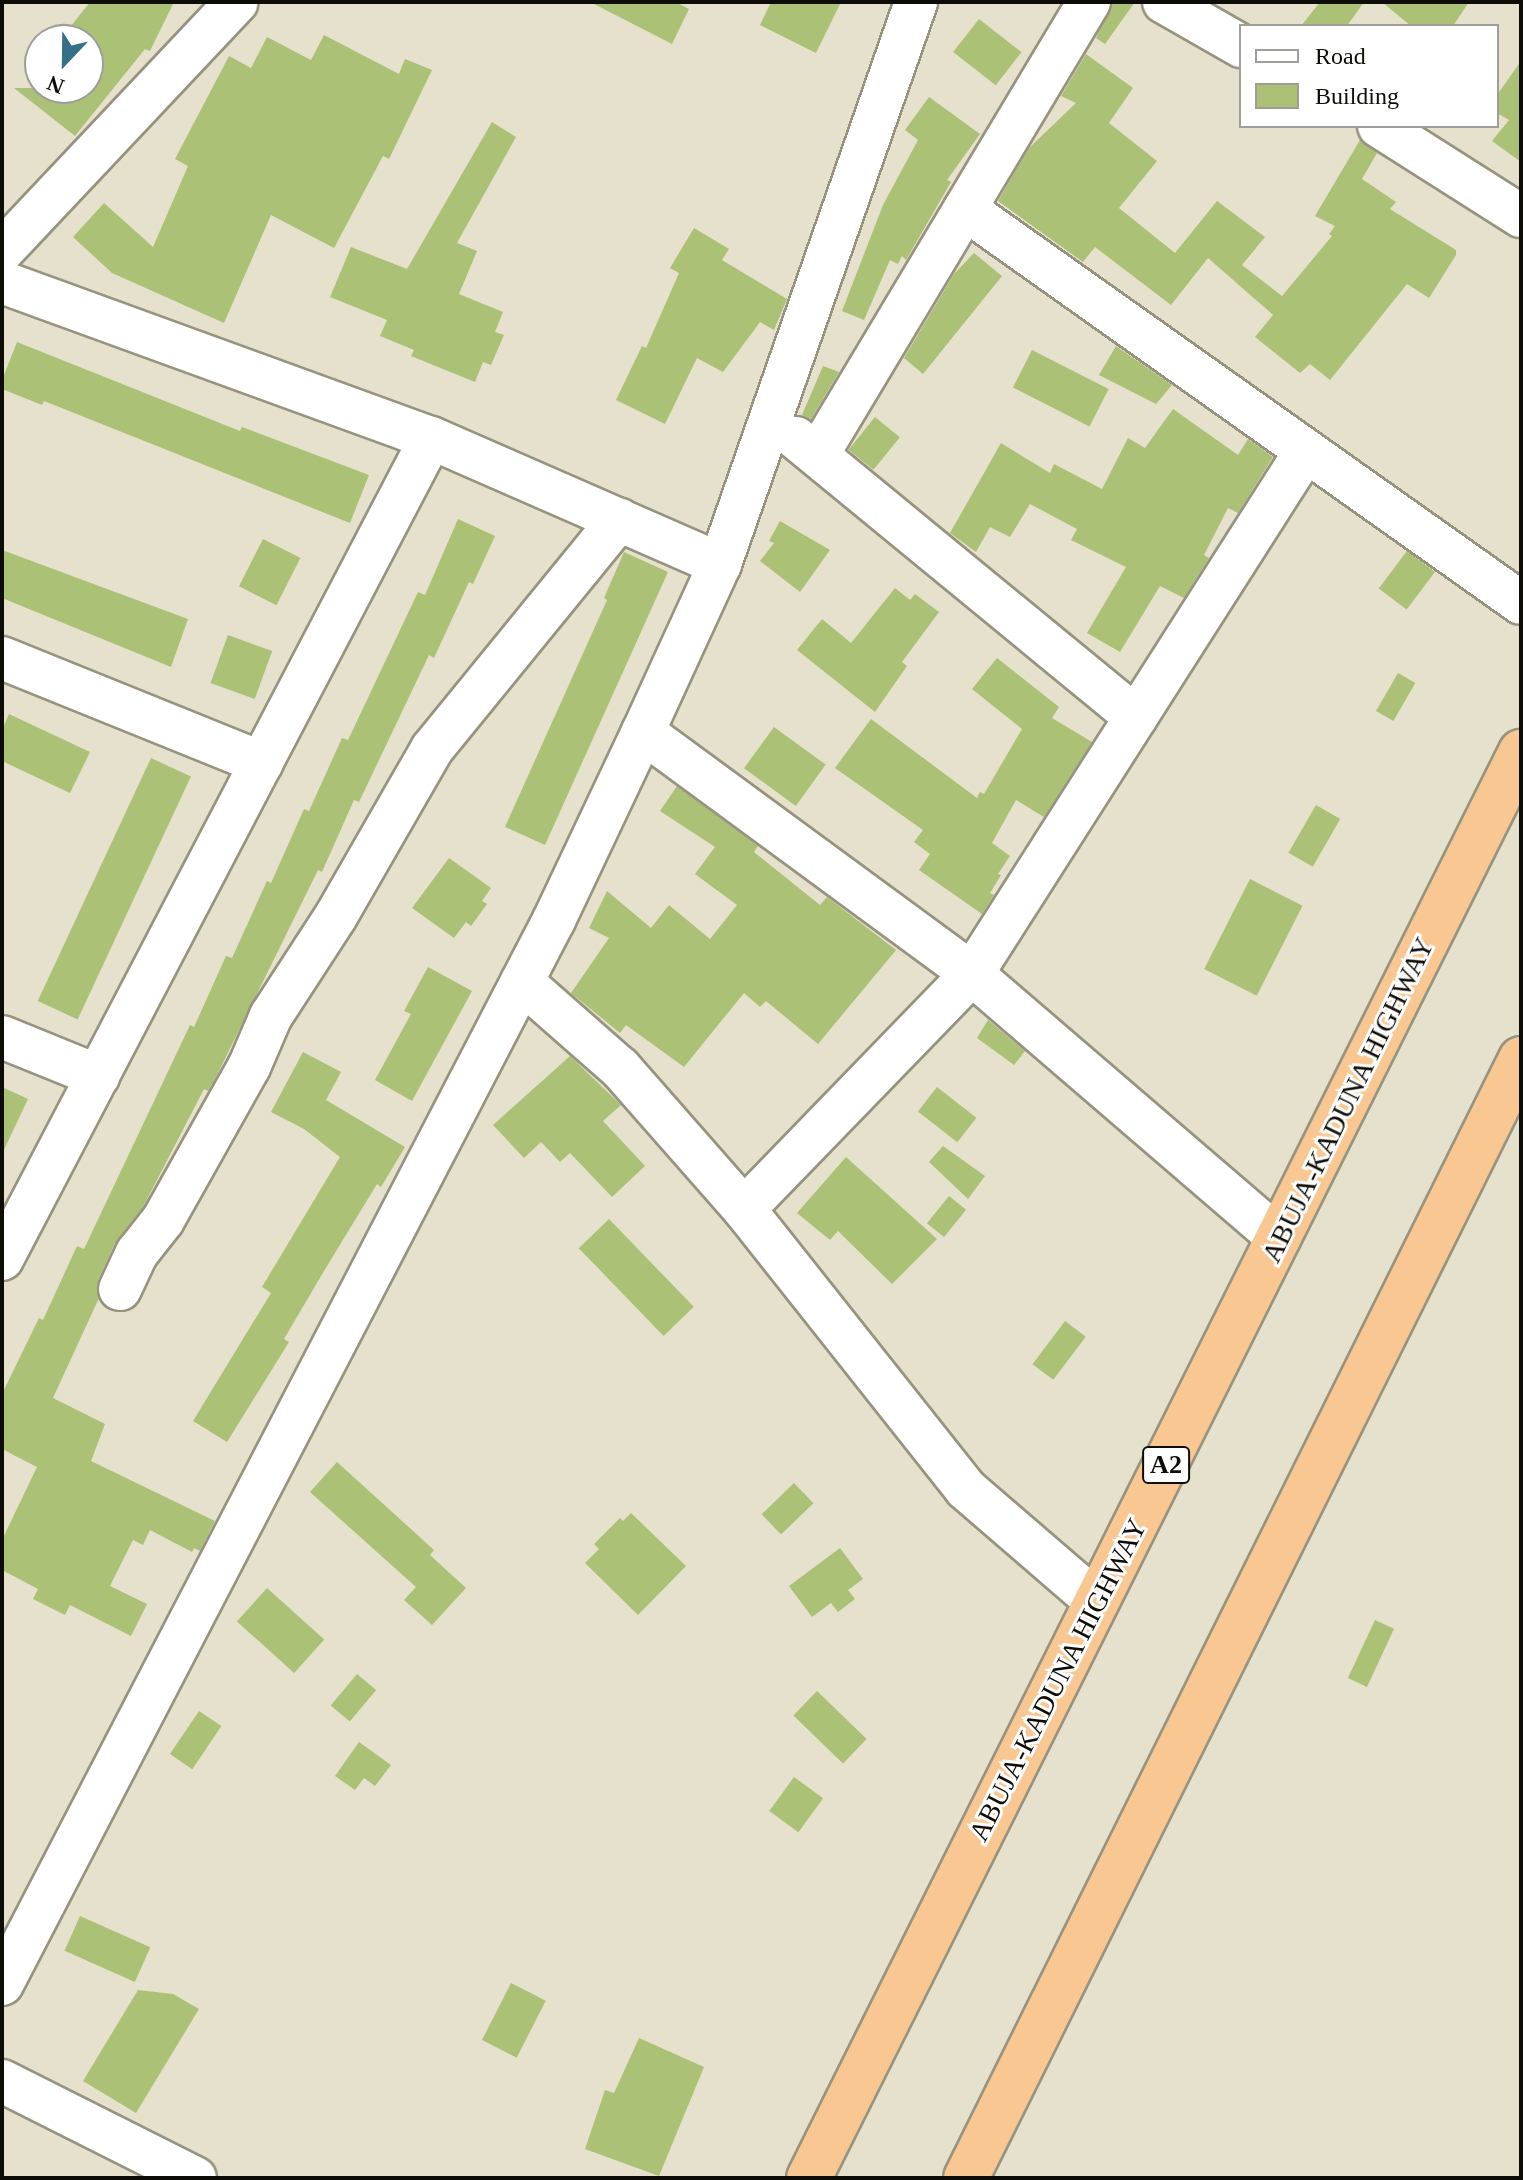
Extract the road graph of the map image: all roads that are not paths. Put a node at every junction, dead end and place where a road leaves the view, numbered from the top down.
1 (237, 2) edge
2 (916, 2) edge
3 (1089, 2) edge
4 (1164, 2) edge
5 (1226, 25) edge
6 (1382, 128) edge
7 (965, 209) junction
8 (1521, 216) edge
9 (2, 251) edge
10 (2, 282) edge
11 (773, 421) junction
12 (431, 438) junction
13 (1305, 452) junction
14 (818, 454) junction
15 (619, 520) junction
16 (720, 564) junction
17 (1521, 603) edge
18 (2, 658) edge
19 (1136, 717) junction
20 (643, 732) junction
21 (1521, 752) edge
22 (262, 763) junction
23 (972, 974) junction
24 (522, 982) junction
25 (2, 1037) edge
26 (1521, 1059) edge
27 (98, 1076) junction
28 (744, 1209) junction
29 (1279, 1238) junction
30 (2, 1259) edge
31 (120, 1289) dead end
32 (1097, 1602) junction
33 (2, 1984) edge
34 (2, 2081) edge
35 (195, 2178) edge
36 (809, 2178) edge
37 (966, 2178) edge

1 - 9 street
2 - 11 street
3 - 7 street
4 - 5 street
6 - 8 street
7 - 13 street
7 - 14 street
10 - 12 street
11 - 14 street
11 - 16 street
12 - 15 street
12 - 22 street
13 - 17 street
13 - 19 street
14 - 19 street
15 - 16 street
15 - 31 street
16 - 20 street
18 - 22 street
19 - 23 street
20 - 23 street
20 - 24 street
21 - 29 highway, ABUJA-KADUNA HIGHWAY / A2
22 - 27 street
23 - 28 street
23 - 29 street
24 - 28 street
24 - 33 street
25 - 27 street
26 - 37 highway
27 - 30 street
28 - 32 street
29 - 32 highway, ABUJA-KADUNA HIGHWAY / A2
32 - 36 highway, ABUJA-KADUNA HIGHWAY / A2
34 - 35 street

